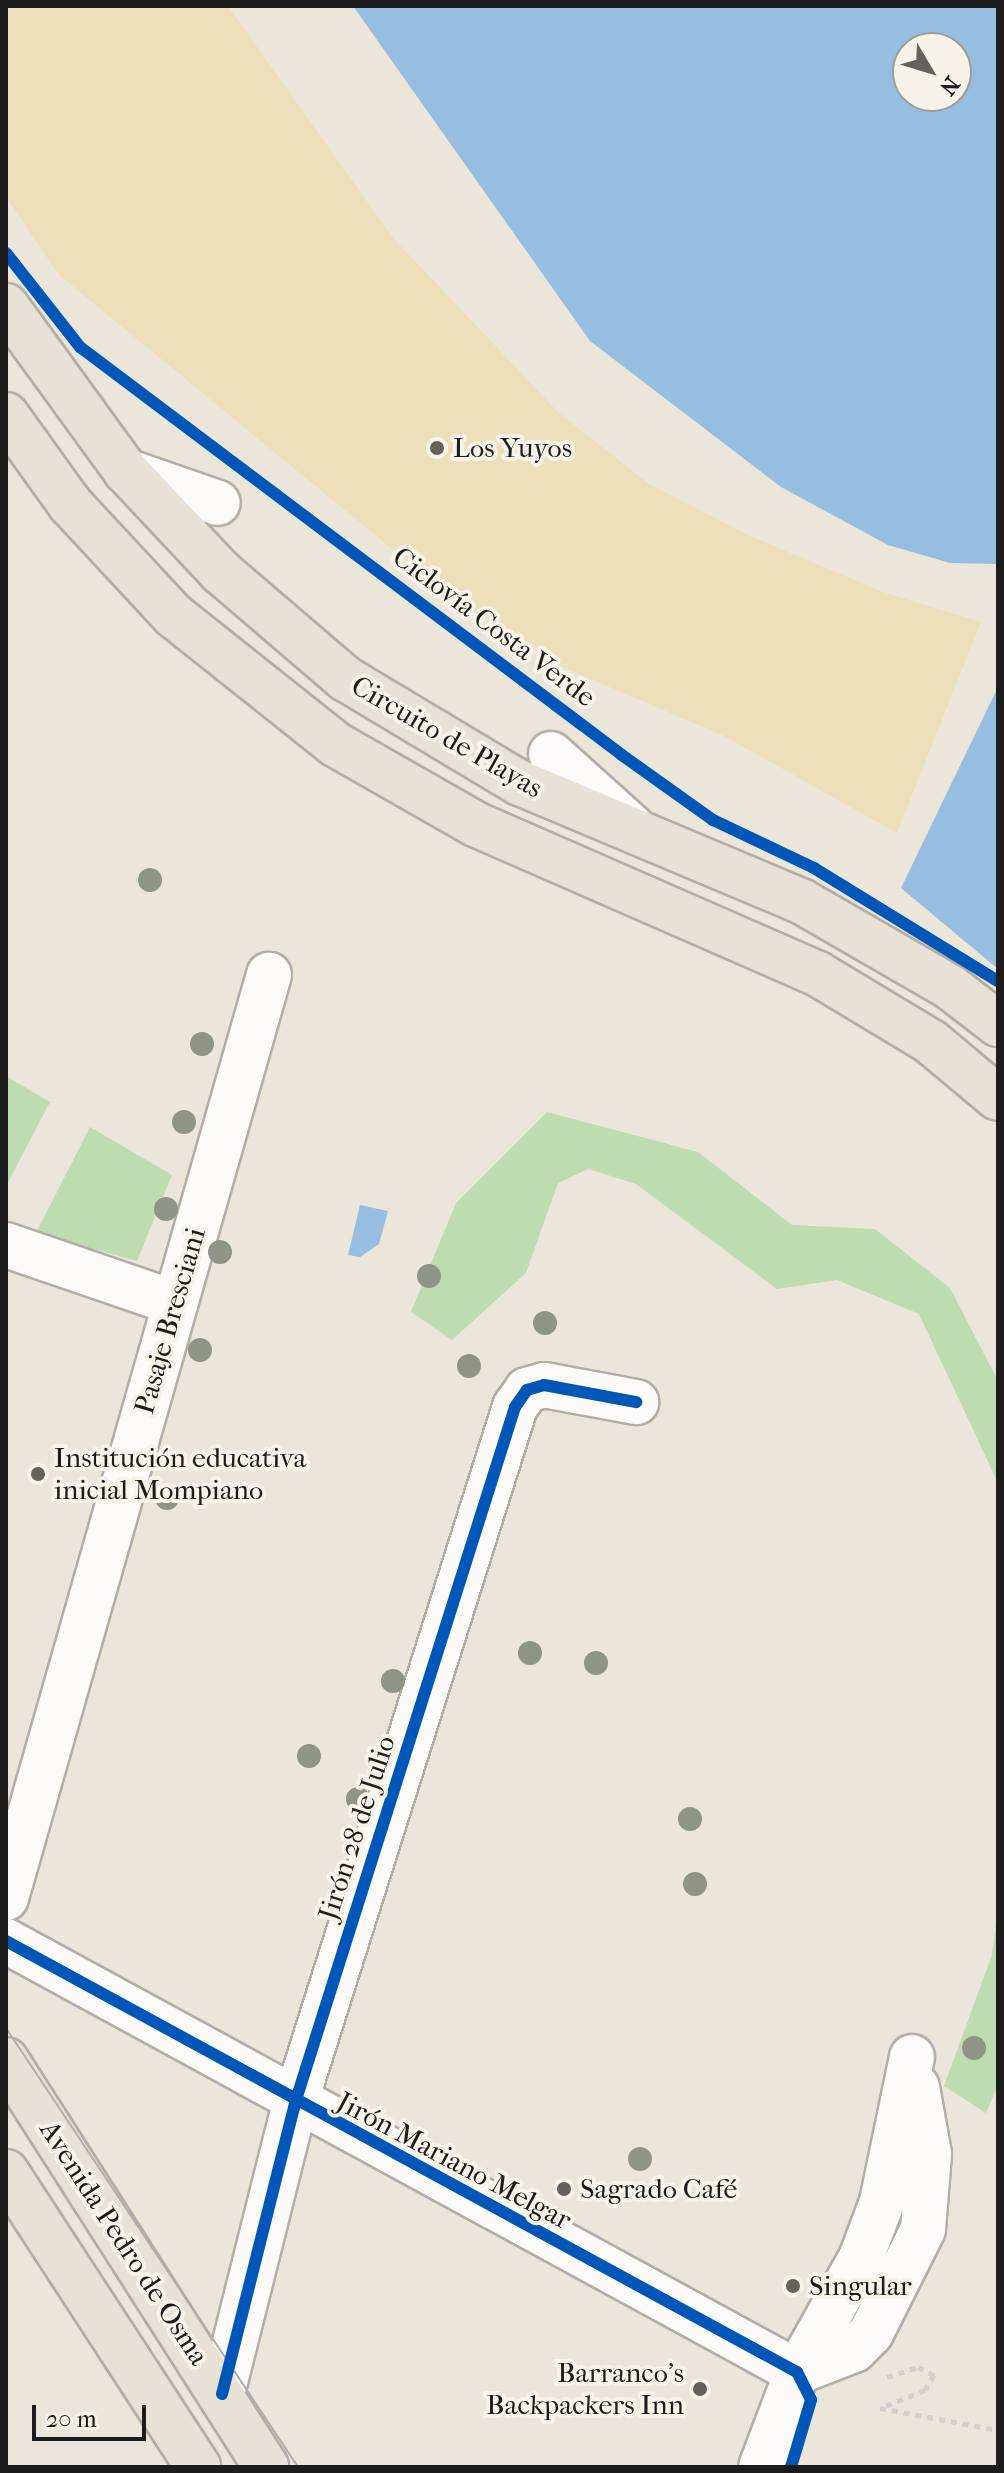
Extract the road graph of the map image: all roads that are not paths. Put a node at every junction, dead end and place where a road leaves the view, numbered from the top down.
1 (6, 306) edge
2 (6, 415) edge
3 (126, 471) junction
4 (218, 503) dead end
5 (551, 754) dead end
6 (640, 834) junction
7 (269, 975) dead end
8 (998, 1024) edge
9 (998, 1098) edge
10 (6, 1245) edge
11 (175, 1303) junction
12 (636, 1402) dead end
13 (6, 1898) edge
14 (6, 1941) edge
15 (912, 2057) dead end
16 (6, 2060) edge
17 (295, 2103) junction
18 (6, 2172) edge
19 (797, 2372) junction
20 (222, 2394) junction
21 (200, 2467) edge
22 (266, 2467) edge
23 (761, 2467) edge

1 - 3 main road, Circuito de Playas
2 - 9 main road, Circuito de Playas
3 - 4 street
3 - 6 main road, Circuito de Playas
5 - 6 street
6 - 8 main road, Circuito de Playas
7 - 11 street, Pasaje Bresciani
10 - 11 street
11 - 13 street, Pasaje Bresciani
12 - 17 street, Jirón 28 de Julio
14 - 17 street, Jirón Mariano Melgar
15 - 19 street
16 - 20 main road, Avenida Pedro de Osma
17 - 19 street, Jirón Mariano Melgar
17 - 20 street, Jirón 28 de Julio
18 - 21 main road
19 - 23 street
20 - 21 main road, Jirón 28 de Julio
20 - 22 main road, Avenida Pedro de Osma

